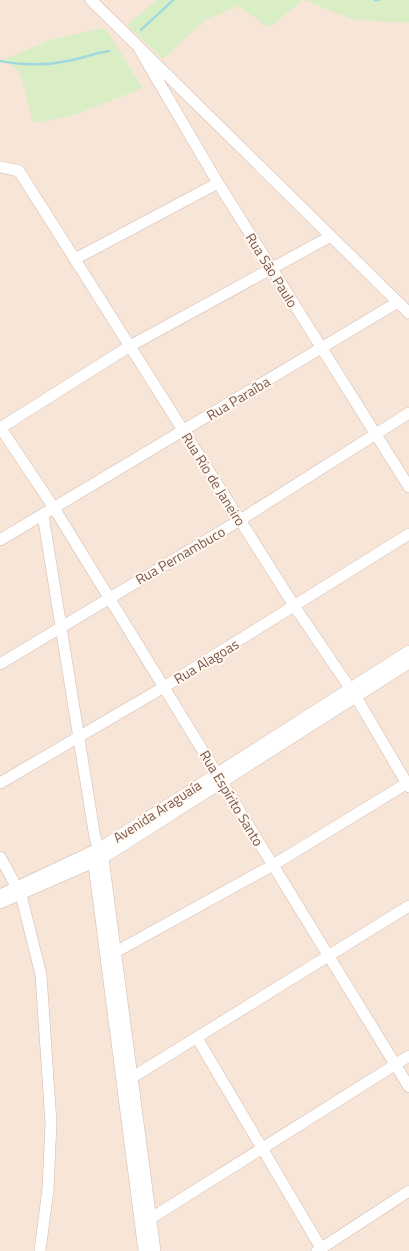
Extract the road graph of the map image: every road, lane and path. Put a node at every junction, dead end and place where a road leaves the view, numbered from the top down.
1 (91, 0) edge
2 (140, 50) junction
3 (0, 167) edge
4 (218, 183) junction
5 (330, 236) junction
6 (75, 259) junction
7 (272, 269) junction
8 (398, 302) junction
9 (409, 313) edge
10 (130, 346) junction
11 (321, 348) junction
12 (409, 413) edge
13 (0, 428) edge
14 (184, 430) junction
15 (376, 434) junction
16 (409, 487) edge
17 (54, 508) junction
18 (42, 515) junction
19 (240, 520) junction
20 (409, 534) edge
21 (0, 540) edge
22 (109, 597) junction
23 (295, 606) junction
24 (62, 627) junction
25 (409, 651) edge
26 (409, 663) edge
27 (0, 664) edge
28 (164, 687) junction
29 (352, 692) junction
30 (78, 737) junction
31 (220, 778) junction
32 (0, 783) edge
33 (408, 784) edge
34 (97, 852) junction
35 (0, 857) edge
36 (273, 865) junction
37 (19, 891) junction
38 (0, 895) edge
39 (0, 903) edge
40 (409, 906) edge
41 (111, 955) junction
42 (329, 956) junction
43 (197, 1038) junction
44 (409, 1056) edge
45 (395, 1065) junction
46 (133, 1077) junction
47 (121, 1083) junction
48 (409, 1087) edge
49 (261, 1150) junction
50 (409, 1191) edge
51 (152, 1218) junction
52 (141, 1223) junction
53 (319, 1250) edge
54 (40, 1251) edge
55 (144, 1251) edge
56 (155, 1251) edge

1 - 2 street
2 - 4 street, Rua São Paulo
2 - 5 street
3 - 6 street, Rua Rio de Janeiro
4 - 6 street
4 - 7 street, Rua São Paulo
5 - 7 street
5 - 8 street
6 - 10 street, Rua Rio de Janeiro
7 - 10 street
7 - 11 street, Rua São Paulo
8 - 9 street
8 - 11 street, Rua Paraíba
10 - 13 street
10 - 14 street, Rua Rio de Janeiro
11 - 14 street, Rua Paraíba
11 - 15 street, Rua São Paulo
12 - 15 street, Rua Pernambuco
13 - 17 street, Rua Espírito Santo
14 - 17 street, Rua Paraíba
14 - 19 street, Rua Rio de Janeiro
15 - 16 street, Rua São Paulo
15 - 19 street, Rua Pernambuco
17 - 18 street, Rua Paraíba
17 - 22 street, Rua Espírito Santo
18 - 21 street, Rua Paraíba
18 - 24 street
19 - 22 street, Rua Pernambuco
19 - 23 street, Rua Rio de Janeiro
20 - 23 street, Rua Alagoas
22 - 24 street, Rua Pernambuco
22 - 28 street, Rua Espírito Santo
23 - 28 street, Rua Alagoas
23 - 29 street, Rua Rio de Janeiro
24 - 27 street, Rua Pernambuco
24 - 30 street
25 - 29 street, Avenida Araguaía
26 - 29 street, Avenida Araguaía
28 - 30 street, Rua Alagoas
28 - 31 street, Rua Espírito Santo
29 - 31 street, Avenida Araguaía
29 - 33 street, Rua Rio de Janeiro
30 - 32 street, Rua Alagoas
30 - 34 street
31 - 34 street, Avenida Araguaía
31 - 36 street, Rua Espírito Santo
33 - 36 street
34 - 37 street, Avenida Araguaía
34 - 41 street
35 - 37 street
36 - 41 street
36 - 42 street, Rua Espírito Santo
37 - 38 street, Avenida Araguaía
37 - 39 street, Avenida Araguaía
37 - 54 street
40 - 42 street
41 - 46 street
41 - 47 street
42 - 43 street
42 - 45 street, Rua Espírito Santo
43 - 46 street
43 - 49 street
44 - 45 street
45 - 48 street, Rua Espírito Santo
45 - 49 street
46 - 47 street
46 - 51 street
47 - 52 street
49 - 51 street
49 - 53 street
50 - 53 street
51 - 52 street
51 - 56 street
52 - 55 street

